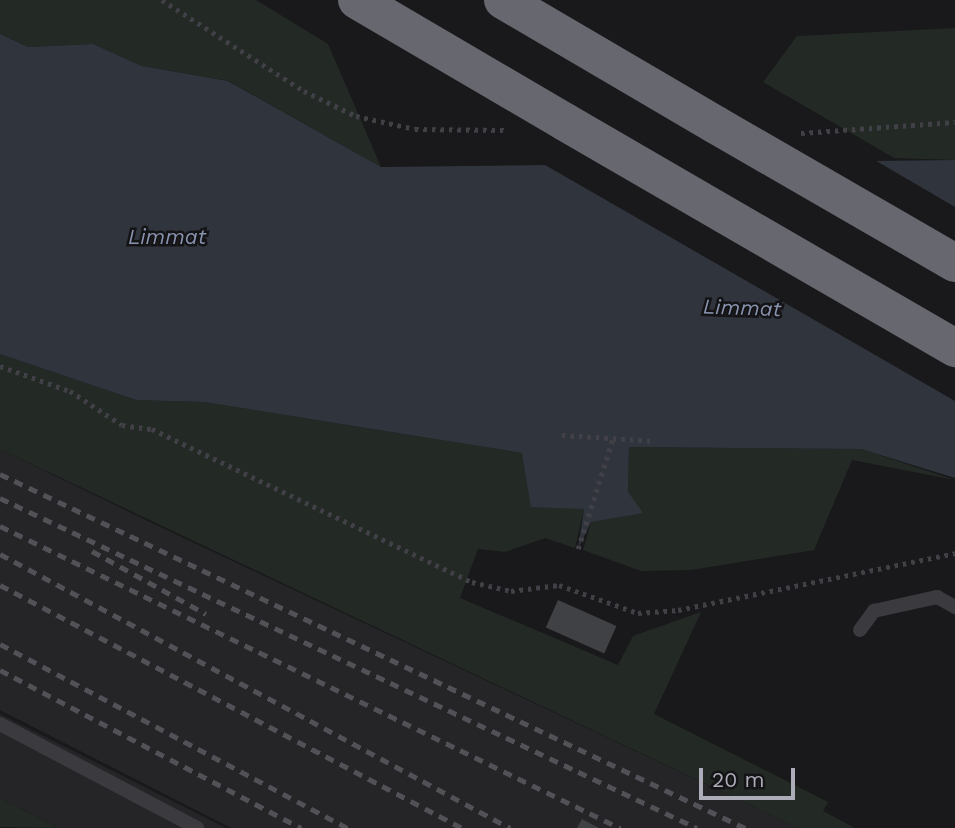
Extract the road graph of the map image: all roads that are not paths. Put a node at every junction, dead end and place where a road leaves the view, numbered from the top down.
1 (357, 0) edge
2 (503, 0) edge
3 (955, 263) edge
4 (955, 348) edge
5 (955, 607) edge
6 (860, 630) dead end
7 (0, 724) edge
8 (197, 828) edge

1 - 4 highway, bridge
2 - 3 highway, bridge
5 - 6 lane
7 - 8 lane

